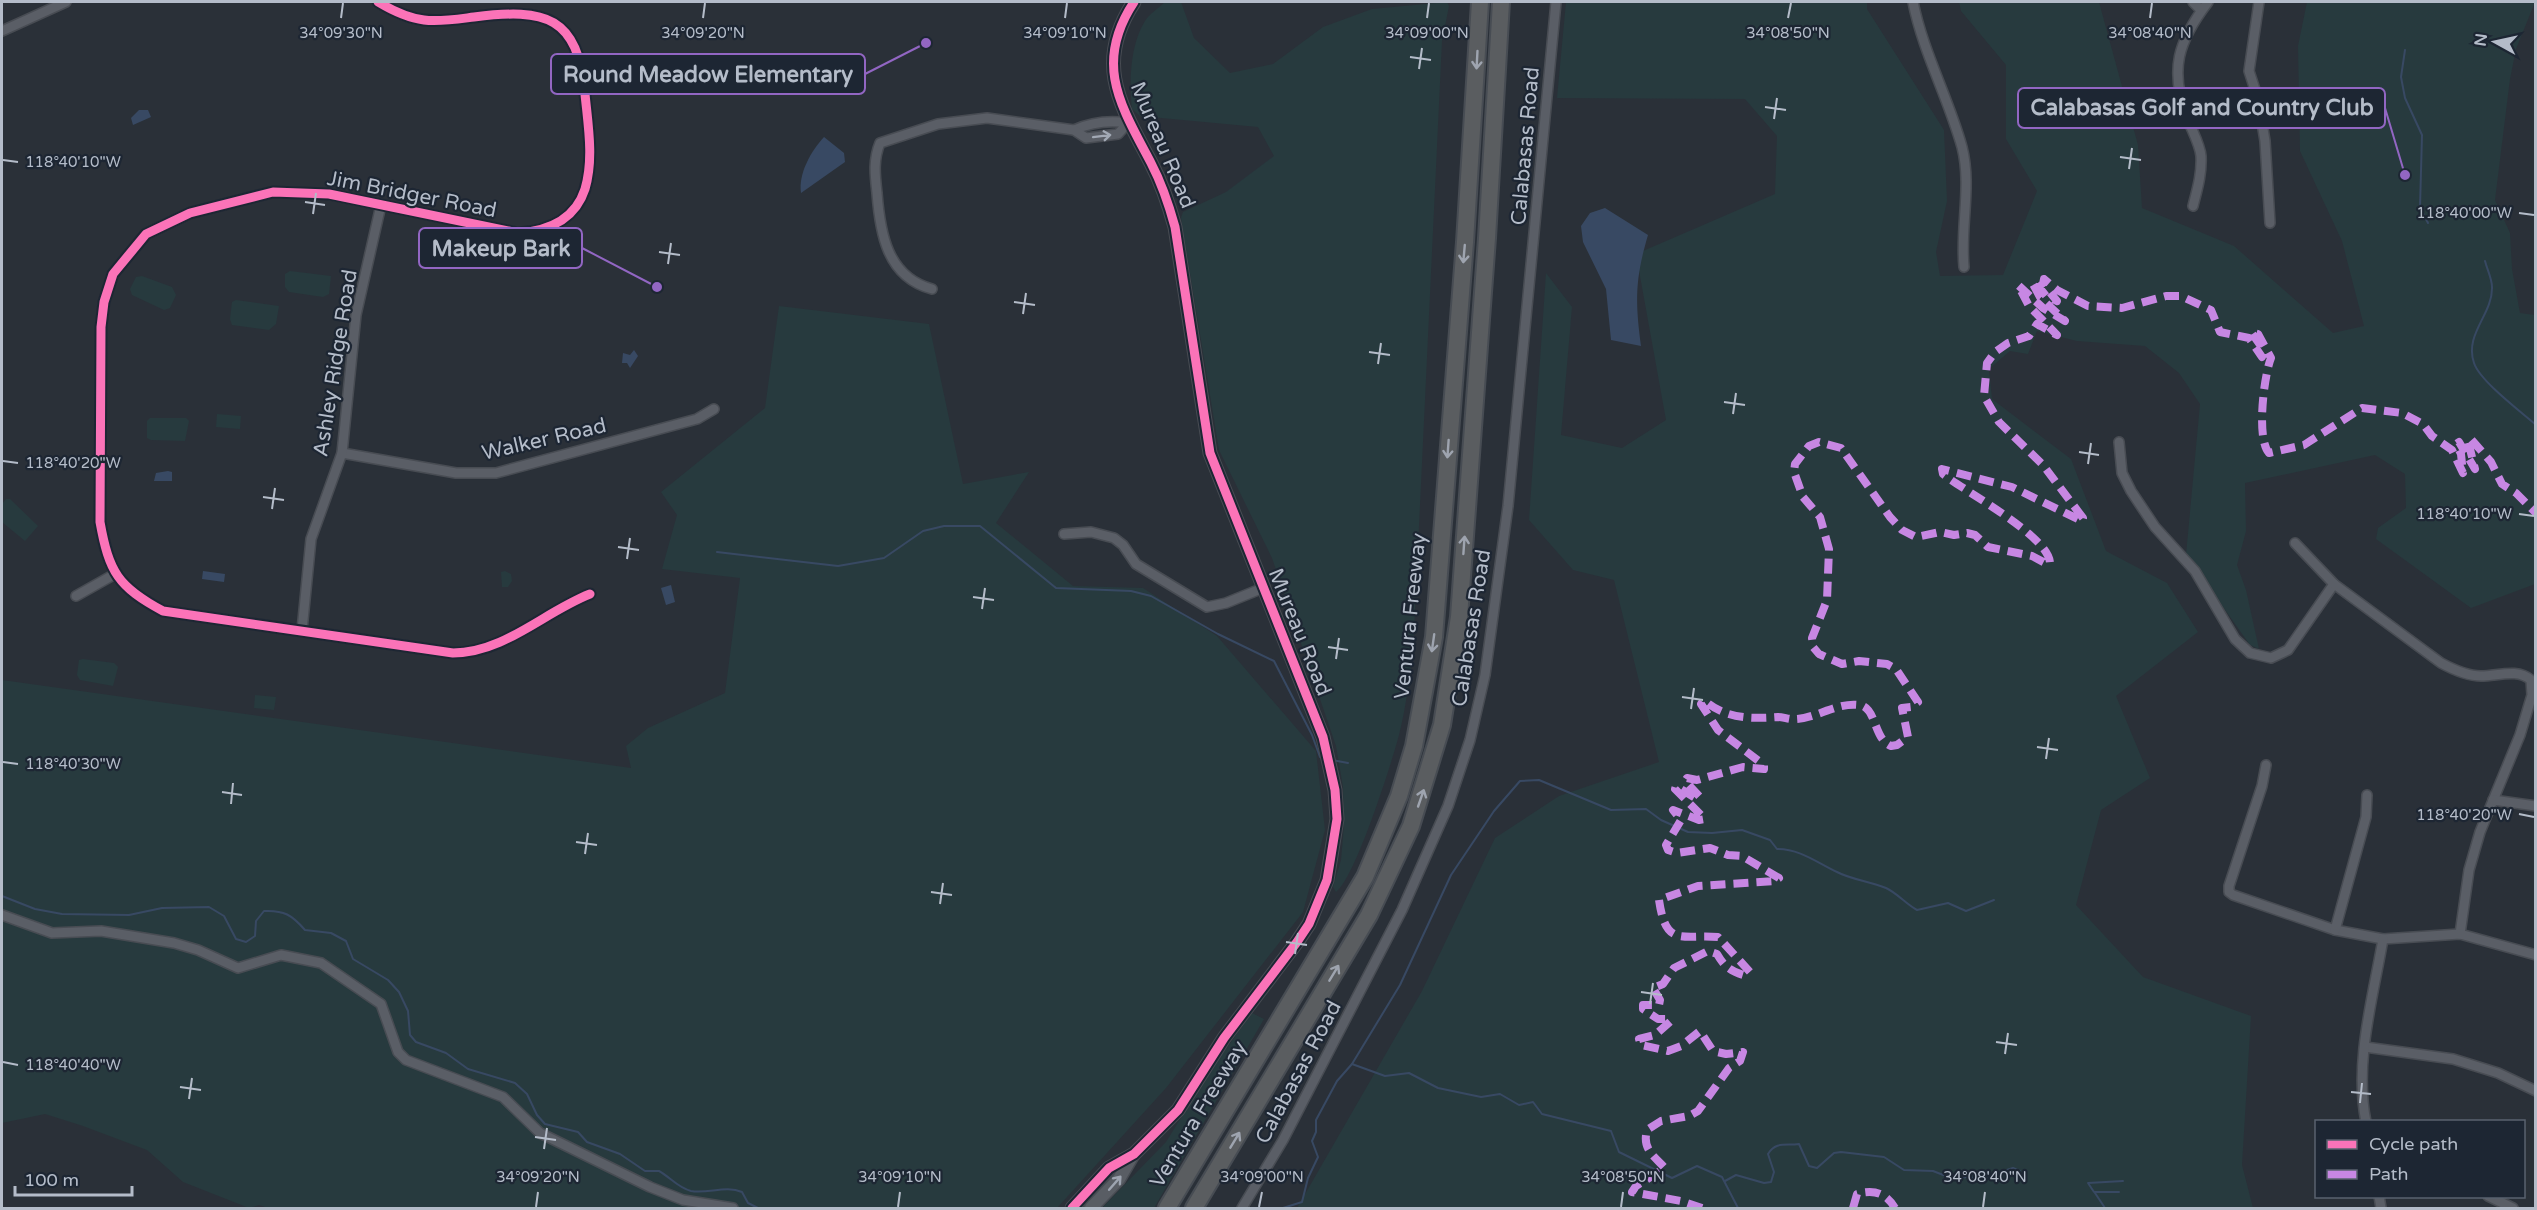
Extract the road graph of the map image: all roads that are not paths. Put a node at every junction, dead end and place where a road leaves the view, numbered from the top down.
1 (66, 2) edge
2 (378, 2) edge
3 (1134, 2) edge
4 (1480, 2) edge
5 (1501, 2) edge
6 (1556, 2) edge
7 (1913, 2) edge
8 (2193, 2) edge
9 (2208, 2) edge
10 (2259, 2) edge
11 (2201, 10) junction
12 (2, 17) edge
13 (4, 29) edge
14 (1128, 123) junction
15 (1074, 130) junction
16 (381, 205) junction
17 (2193, 206) dead end
18 (2270, 222) dead end
19 (1964, 267) dead end
20 (932, 290) dead end
21 (714, 409) dead end
22 (2119, 442) dead end
23 (342, 453) junction
24 (1064, 534) dead end
25 (2295, 543) dead end
26 (114, 574) junction
27 (2334, 584) junction
28 (1263, 588) junction
29 (590, 594) dead end
30 (76, 596) dead end
31 (302, 630) junction
32 (2266, 765) dead end
33 (2367, 795) dead end
34 (2493, 800) junction
35 (2535, 806) edge
36 (2, 915) edge
37 (2335, 930) junction
38 (2460, 934) junction
39 (2383, 939) junction
40 (2535, 955) edge
41 (2365, 1047) junction
42 (2535, 1091) edge
43 (2366, 1120) edge
44 (1134, 1154) junction
45 (2490, 1198) edge
46 (733, 1209) edge
47 (1072, 1209) edge
48 (1090, 1209) edge
49 (1167, 1209) edge
50 (1194, 1209) edge
51 (1242, 1209) edge
52 (2513, 1209) edge

1 - 13 street
2 - 16 street, Jim Bridger Road
3 - 14 main road, Mureau Road
4 -> 49 highway, Ventura Freeway
50 -> 5 highway
6 - 51 street, Calabasas Road
7 - 19 street
8 - 11 street
9 - 11 street
10 - 18 street
11 - 17 street
12 - 13 street
14 - 15 street
15 -> 14 street
14 - 28 main road, Mureau Road
15 - 20 street
16 - 23 street, Ashley Ridge Road
16 - 26 street, Jim Bridger Road
21 - 23 street, Walker Road
22 - 27 street
23 - 31 street, Ashley Ridge Road
24 - 28 street
25 - 27 street
26 - 30 street
26 - 31 street, Jim Bridger Road
27 - 34 street
28 - 44 main road, Mureau Road
29 - 31 street, Jim Bridger Road
32 - 37 street
33 - 37 street
34 - 35 street
34 - 38 street
36 - 46 street
37 - 39 street
38 - 39 street
38 - 40 street
39 - 41 street
41 - 42 street
41 - 43 street
44 - 47 main road, Mureau Road
48 -> 44 main road, Mureau Road
45 - 52 street

